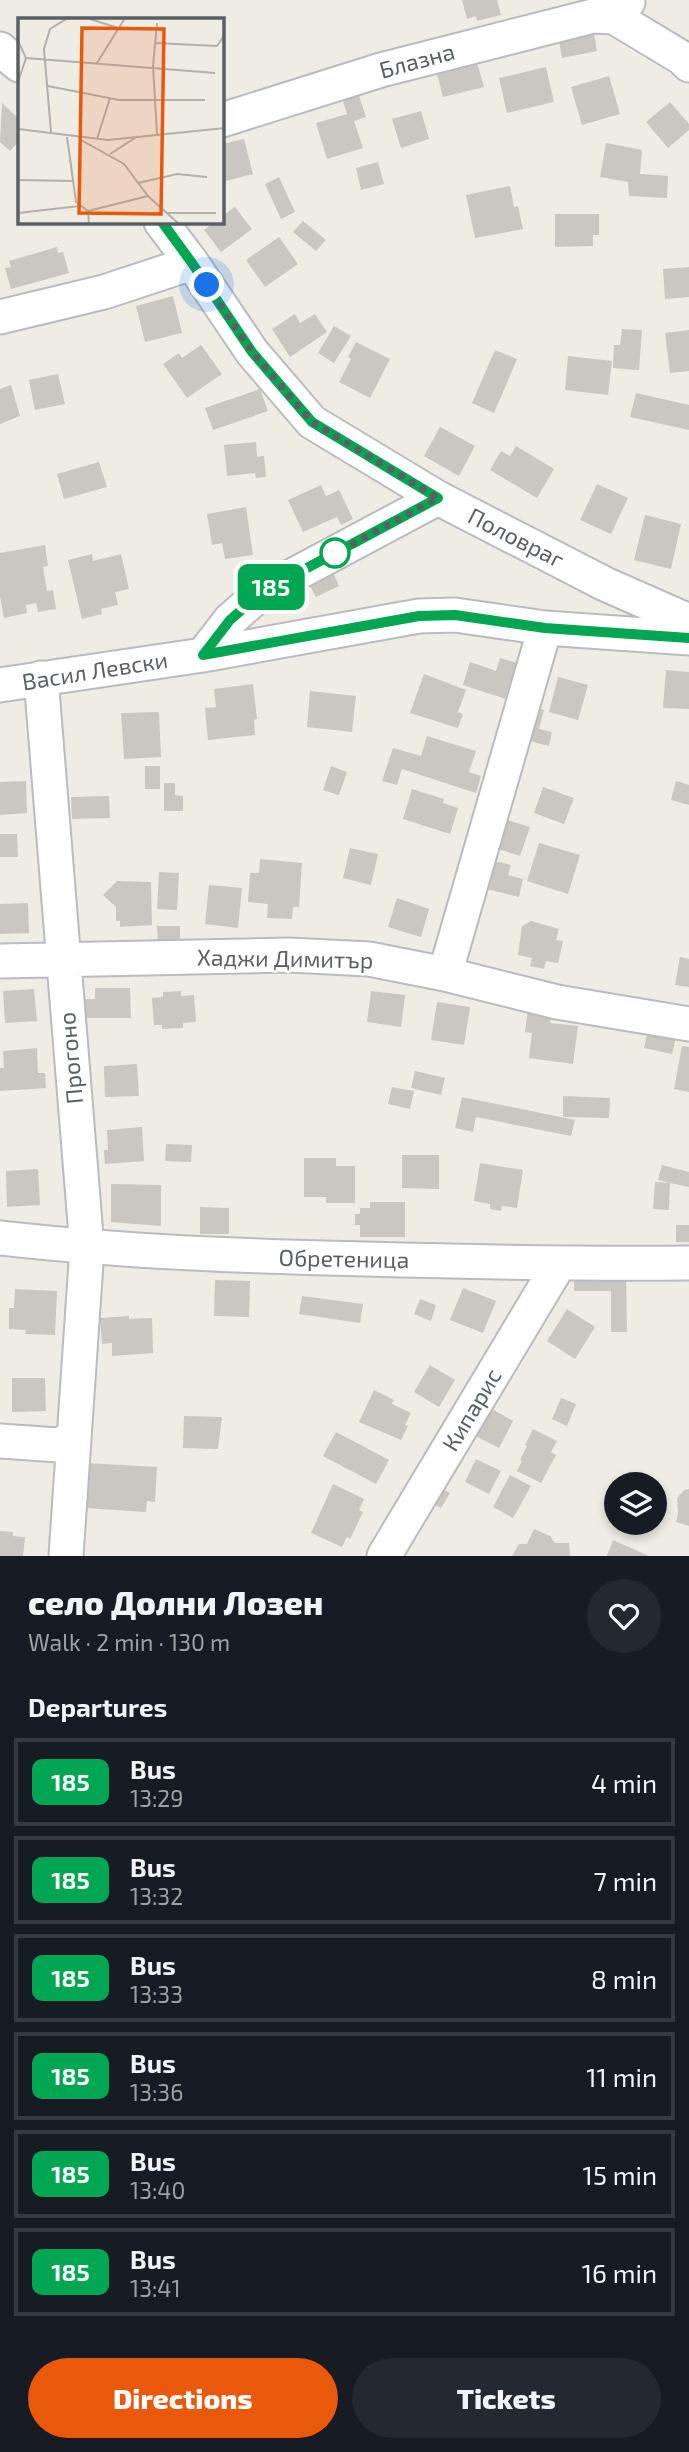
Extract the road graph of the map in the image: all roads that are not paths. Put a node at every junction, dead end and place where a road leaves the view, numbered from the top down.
1 (621, 9) edge
2 (0, 49) edge
3 (687, 60) edge
4 (18, 64) edge
5 (224, 119) edge
6 (163, 224) edge
7 (192, 263) junction
8 (0, 317) edge
9 (438, 498) junction
10 (689, 621) edge
11 (545, 628) junction
12 (689, 638) edge
13 (203, 655) junction
14 (41, 678) junction
15 (0, 685) edge
16 (64, 959) junction
17 (0, 961) edge
18 (445, 974) junction
19 (689, 1024) edge
20 (0, 1238) edge
21 (87, 1248) junction
22 (689, 1263) edge
23 (559, 1264) junction
24 (74, 1438) junction
25 (0, 1441) edge
26 (66, 1556) edge
27 (384, 1556) edge

1 - 3 street
1 - 5 street, Блазна
2 - 4 street
6 - 7 street, Половраг
7 - 8 street
7 - 9 street, Половраг
9 - 10 street, Половраг
9 - 13 street
11 - 12 street, Васил Левски
11 - 13 street, Васил Левски
11 - 18 street
13 - 14 street, Васил Левски
14 - 15 street, Васил Левски
14 - 16 street, Прогоно
16 - 17 street, Хаджи Димитър
16 - 18 street, Хаджи Димитър
16 - 21 street, Прогоно
18 - 19 street, Хаджи Димитър
20 - 21 street, Обретеница
21 - 23 street, Обретеница
21 - 24 street, Прогоно
22 - 23 street, Обретеница
23 - 27 street, Кипарис
24 - 25 street
24 - 26 street, Прогоно

